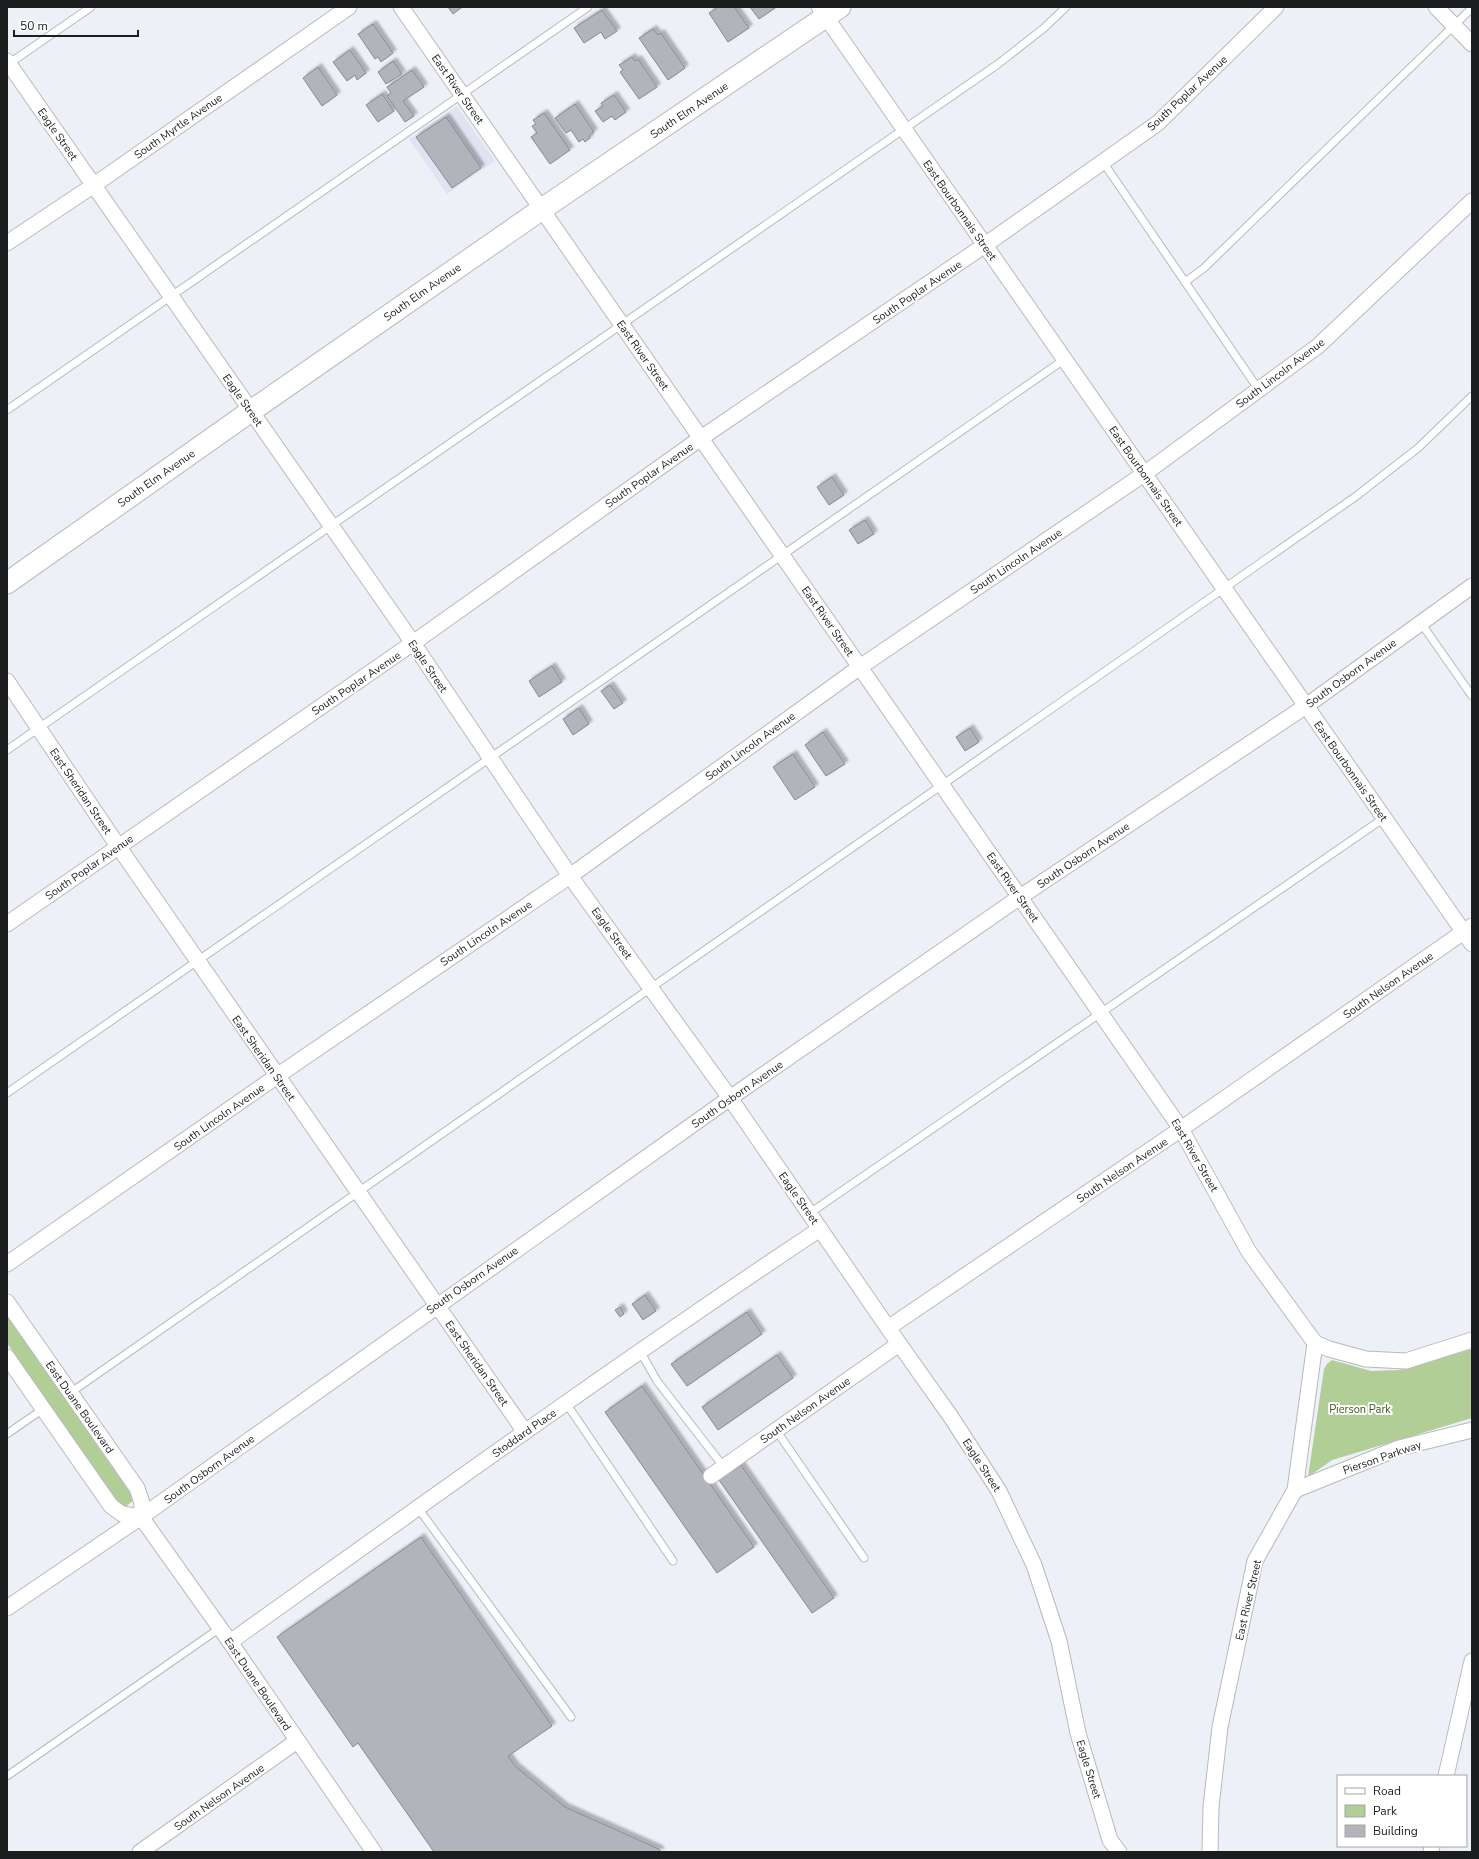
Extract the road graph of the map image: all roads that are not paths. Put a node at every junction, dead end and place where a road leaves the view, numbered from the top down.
1 (91, 7) edge
2 (348, 7) edge
3 (401, 7) edge
4 (588, 7) edge
5 (1066, 7) edge
6 (1276, 7) edge
7 (1436, 7) edge
8 (1472, 8) edge
9 (828, 10) edge
10 (1454, 25) junction
11 (1472, 44) edge
12 (8, 63) edge
13 (462, 94) junction
14 (904, 129) junction
15 (1103, 162) junction
16 (94, 184) junction
17 (1472, 202) edge
18 (542, 209) junction
19 (7, 243) edge
20 (985, 245) junction
21 (1185, 282) junction
22 (171, 296) junction
23 (622, 324) junction
24 (1065, 359) junction
25 (1259, 390) junction
26 (1472, 396) edge
27 (7, 410) edge
28 (251, 411) junction
29 (701, 438) junction
30 (1144, 474) junction
31 (331, 526) junction
32 (782, 555) junction
33 (7, 583) edge
34 (1472, 586) edge
35 (1224, 588) junction
36 (1421, 623) junction
37 (413, 644) junction
38 (860, 667) junction
39 (7, 681) edge
40 (1472, 696) edge
41 (1306, 706) junction
42 (39, 728) junction
43 (7, 750) edge
44 (490, 758) junction
45 (942, 785) junction
46 (1384, 818) junction
47 (118, 846) junction
48 (570, 876) junction
49 (1020, 897) junction
50 (7, 924) edge
51 (1468, 929) edge
52 (1472, 944) edge
53 (197, 961) junction
54 (651, 988) junction
55 (1101, 1013) junction
56 (277, 1076) junction
57 (7, 1093) edge
58 (730, 1098) junction
59 (1181, 1129) junction
60 (358, 1192) junction
61 (810, 1213) junction
62 (820, 1228) junction
63 (7, 1264) edge
64 (7, 1302) edge
65 (437, 1305) junction
66 (888, 1328) junction
67 (1472, 1340) edge
68 (1315, 1343) junction
69 (899, 1344) junction
70 (640, 1351) junction
71 (7, 1357) edge
72 (70, 1393) junction
73 (566, 1403) junction
74 (43, 1409) junction
75 (776, 1430) junction
76 (1472, 1430) edge
77 (525, 1432) junction
78 (7, 1434) edge
79 (723, 1466) junction
80 (710, 1476) dead end
81 (1295, 1490) junction
82 (418, 1508) junction
83 (141, 1517) junction
84 (864, 1558) dead end
85 (673, 1561) dead end
86 (7, 1608) edge
87 (220, 1628) junction
88 (230, 1642) junction
89 (1472, 1661) edge
90 (571, 1717) dead end
91 (297, 1741) junction
92 (1446, 1775) edge
93 (7, 1776) edge
94 (140, 1852) edge
95 (374, 1852) edge
96 (1119, 1852) edge
97 (1210, 1852) edge

1 - 12 lane
2 - 16 street, South Myrtle Avenue
3 - 13 street, East River Street
4 - 13 lane
5 - 14 lane
6 - 15 street, South Poplar Avenue
7 - 10 street
8 - 10 lane
9 - 14 street, East Bourbonnais Street
9 - 18 street, South Elm Avenue
10 - 11 street
10 - 21 lane
12 - 16 street, Eagle Street
13 - 18 street, East River Street
13 - 22 lane
14 - 20 street, East Bourbonnais Street
14 - 23 lane
15 - 20 street, South Poplar Avenue
15 - 21 lane
16 - 19 street, South Myrtle Avenue
16 - 22 street, Eagle Street
17 - 25 street, South Lincoln Avenue
18 - 23 street, East River Street
18 - 28 street, South Elm Avenue
20 - 24 street, East Bourbonnais Street
20 - 29 street, South Poplar Avenue
21 - 25 lane
22 - 27 lane
22 - 28 street, Eagle Street
23 - 29 street, East River Street
23 - 31 lane
24 - 30 street, East Bourbonnais Street
24 - 32 lane
25 - 30 street, South Lincoln Avenue
26 - 35 lane
28 - 31 street, Eagle Street
28 - 33 street, South Elm Avenue
29 - 32 street, East River Street
29 - 37 street, South Poplar Avenue
30 - 35 street, East Bourbonnais Street
30 - 38 street, South Lincoln Avenue
31 - 37 street, Eagle Street
31 - 42 lane
32 - 38 street, East River Street
32 - 44 lane
34 - 36 street, South Osborn Avenue
35 - 41 street, East Bourbonnais Street
35 - 45 lane
36 - 40 lane
36 - 41 street, South Osborn Avenue
37 - 44 street, Eagle Street
37 - 47 street, South Poplar Avenue
38 - 45 street, East River Street
38 - 48 street, South Lincoln Avenue
39 - 42 street, East Sheridan Street
41 - 46 street, East Bourbonnais Street
41 - 49 street, South Osborn Avenue
42 - 43 lane
42 - 47 street, East Sheridan Street
44 - 48 street, Eagle Street
44 - 53 lane
45 - 49 street, East River Street
45 - 54 lane
46 - 51 street, East Bourbonnais Street
46 - 55 lane
47 - 50 street, South Poplar Avenue
47 - 53 street, East Sheridan Street
48 - 54 street, Eagle Street
48 - 56 street, South Lincoln Avenue
49 - 55 street, East River Street
49 - 58 street, South Osborn Avenue
51 - 52 street, East Bourbonnais Street
51 - 59 street, South Nelson Avenue
53 - 56 street, East Sheridan Street
53 - 57 lane
54 - 58 street, Eagle Street
54 - 60 lane
55 - 59 street, East River Street
55 - 61 lane
56 - 60 street, East Sheridan Street
56 - 63 street, South Lincoln Avenue
58 - 61 street, Eagle Street
58 - 65 street, South Osborn Avenue
59 - 66 street, South Nelson Avenue
59 - 68 street, East River Street
60 - 65 street, East Sheridan Street
60 - 72 lane
61 - 62 street, Eagle Street
62 - 66 street, Eagle Street
62 - 70 street, Stoddard Place
64 - 72 street, East Duane Boulevard
65 - 77 street, East Sheridan Street
65 - 83 street, South Osborn Avenue
66 - 69 street, Eagle Street
67 - 68 street
68 - 81 street, East River Street
69 - 75 street, South Nelson Avenue
69 - 96 street, Eagle Street
70 - 73 street, Stoddard Place
70 - 79 lane
71 - 74 street
72 - 83 street, East Duane Boulevard
73 - 77 street, Stoddard Place
73 - 85 lane
74 - 78 lane
74 - 83 street
75 - 79 street, South Nelson Avenue
75 - 84 lane
76 - 81 street, Pierson Parkway
77 - 82 street, Stoddard Place
79 - 80 street, South Nelson Avenue
81 - 97 street, East River Street
82 - 88 street, Stoddard Place
82 - 90 lane
83 - 86 street, South Osborn Avenue
83 - 87 street, East Duane Boulevard
87 - 88 street, East Duane Boulevard
87 - 93 lane
88 - 91 street, East Duane Boulevard
89 - 92 street
91 - 94 street, South Nelson Avenue
91 - 95 street, East Duane Boulevard

